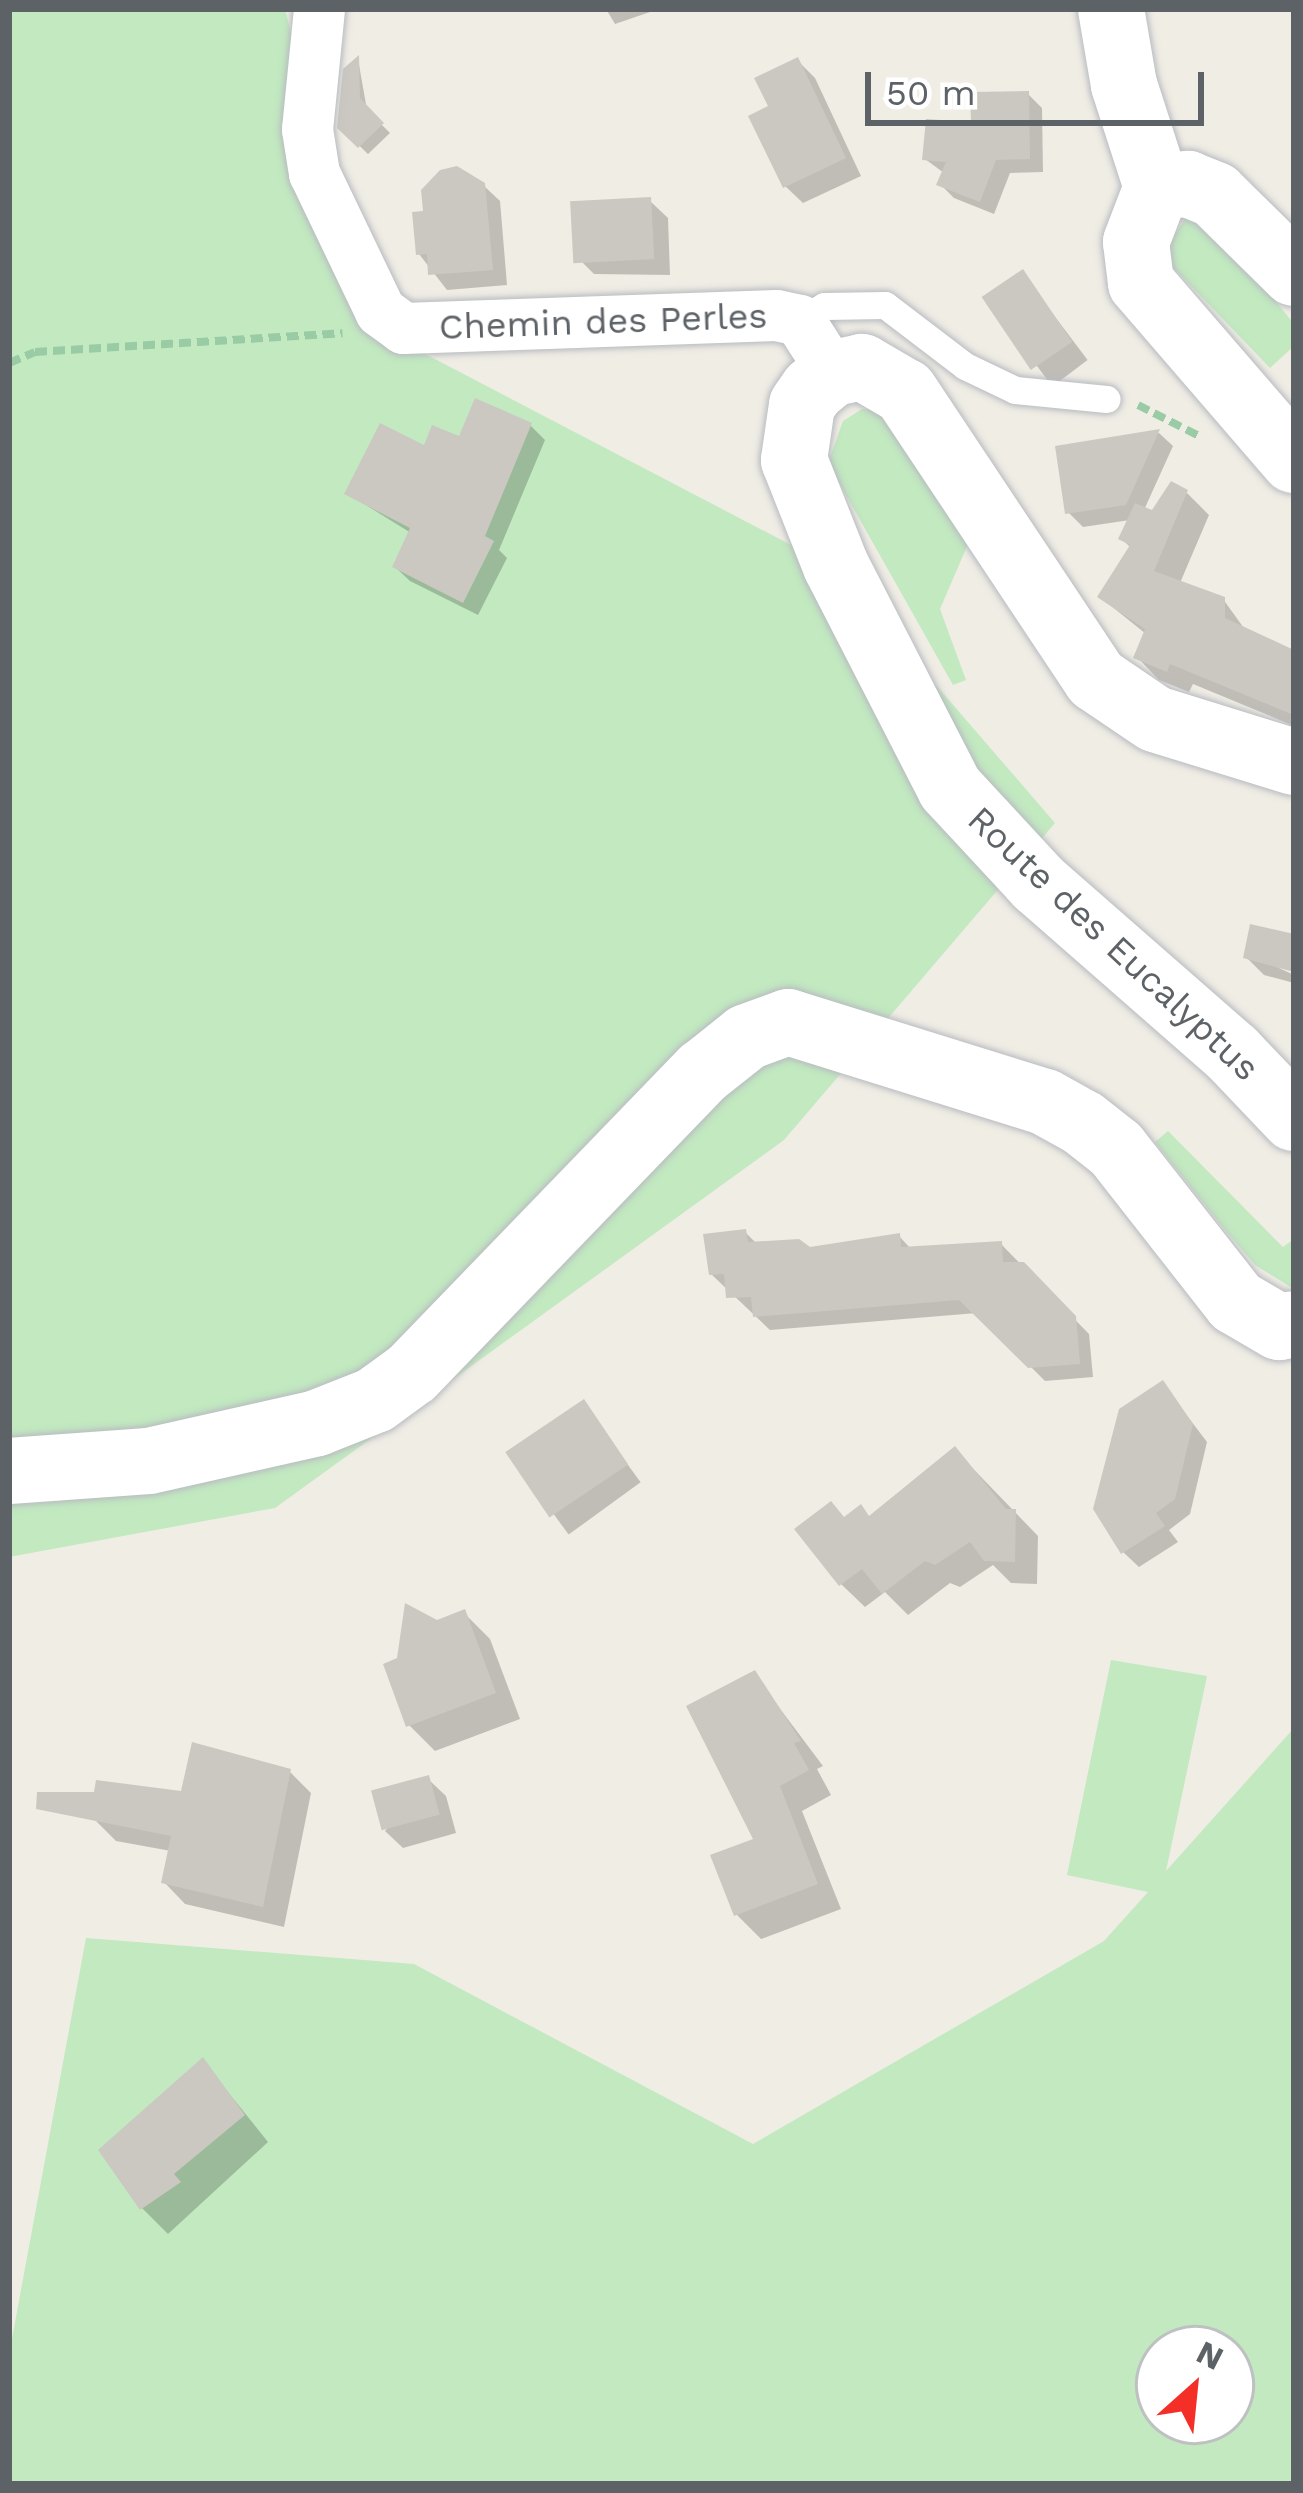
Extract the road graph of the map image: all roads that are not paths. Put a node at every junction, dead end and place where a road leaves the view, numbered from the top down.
1 (319, 9) edge
2 (1111, 9) edge
3 (1157, 187) junction
4 (1294, 273) edge
5 (816, 346) junction
6 (1107, 399) dead end
7 (1294, 460) edge
8 (1294, 762) edge
9 (1294, 1118) edge
10 (1294, 1324) edge
11 (9, 1471) edge

1 - 5 street, Chemin des Perles
2 - 3 main road
3 - 4 main road
3 - 7 main road
5 - 6 lane
5 - 8 main road
5 - 9 main road, Route des Eucalyptus
10 - 11 main road

